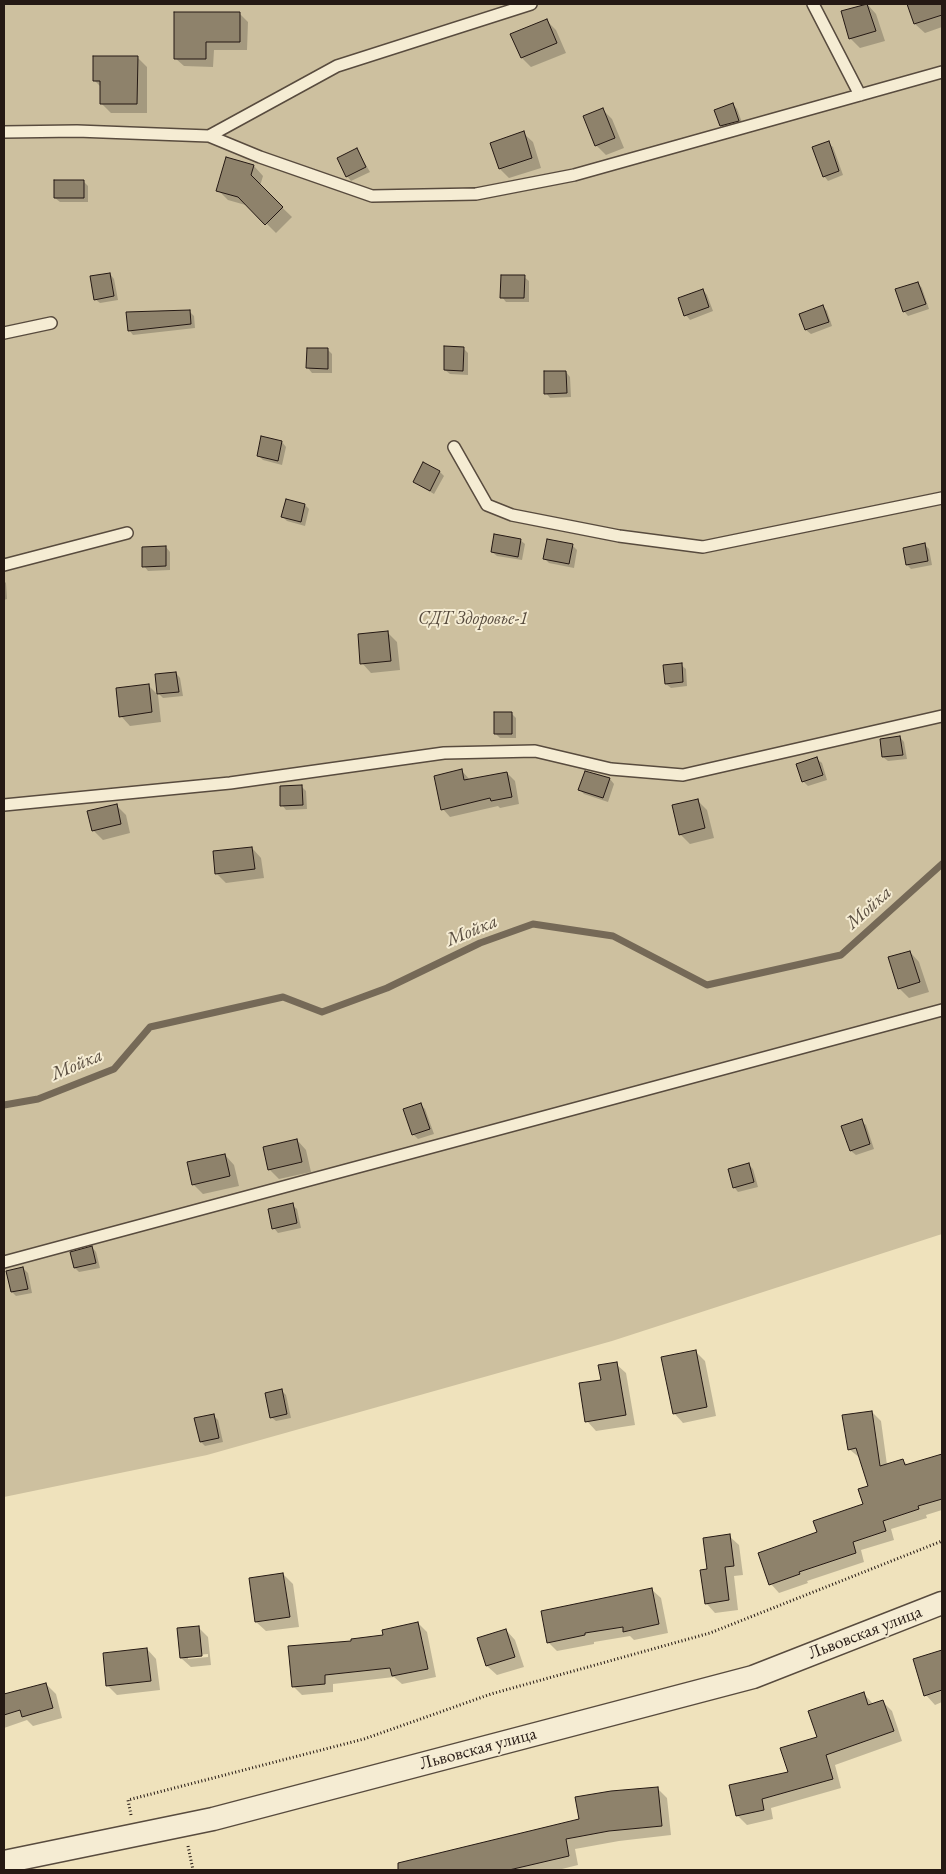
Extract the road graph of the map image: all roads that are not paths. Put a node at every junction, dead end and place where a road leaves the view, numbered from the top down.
1 (531, 4) edge
2 (813, 4) edge
3 (942, 72) edge
4 (860, 95) junction
5 (4, 132) edge
6 (209, 136) junction
7 (51, 323) dead end
8 (4, 334) edge
9 (454, 447) dead end
10 (942, 498) edge
11 (127, 533) dead end
12 (4, 566) edge
13 (942, 716) edge
14 (4, 806) edge
15 (942, 1010) edge
16 (4, 1262) edge
17 (942, 1603) edge
18 (4, 1862) edge

1 - 6 lane
2 - 4 lane
3 - 4 lane
4 - 6 lane
5 - 6 lane
7 - 8 lane
9 - 10 lane
11 - 12 lane
13 - 14 lane
15 - 16 lane
17 - 18 street, Львовская улица

